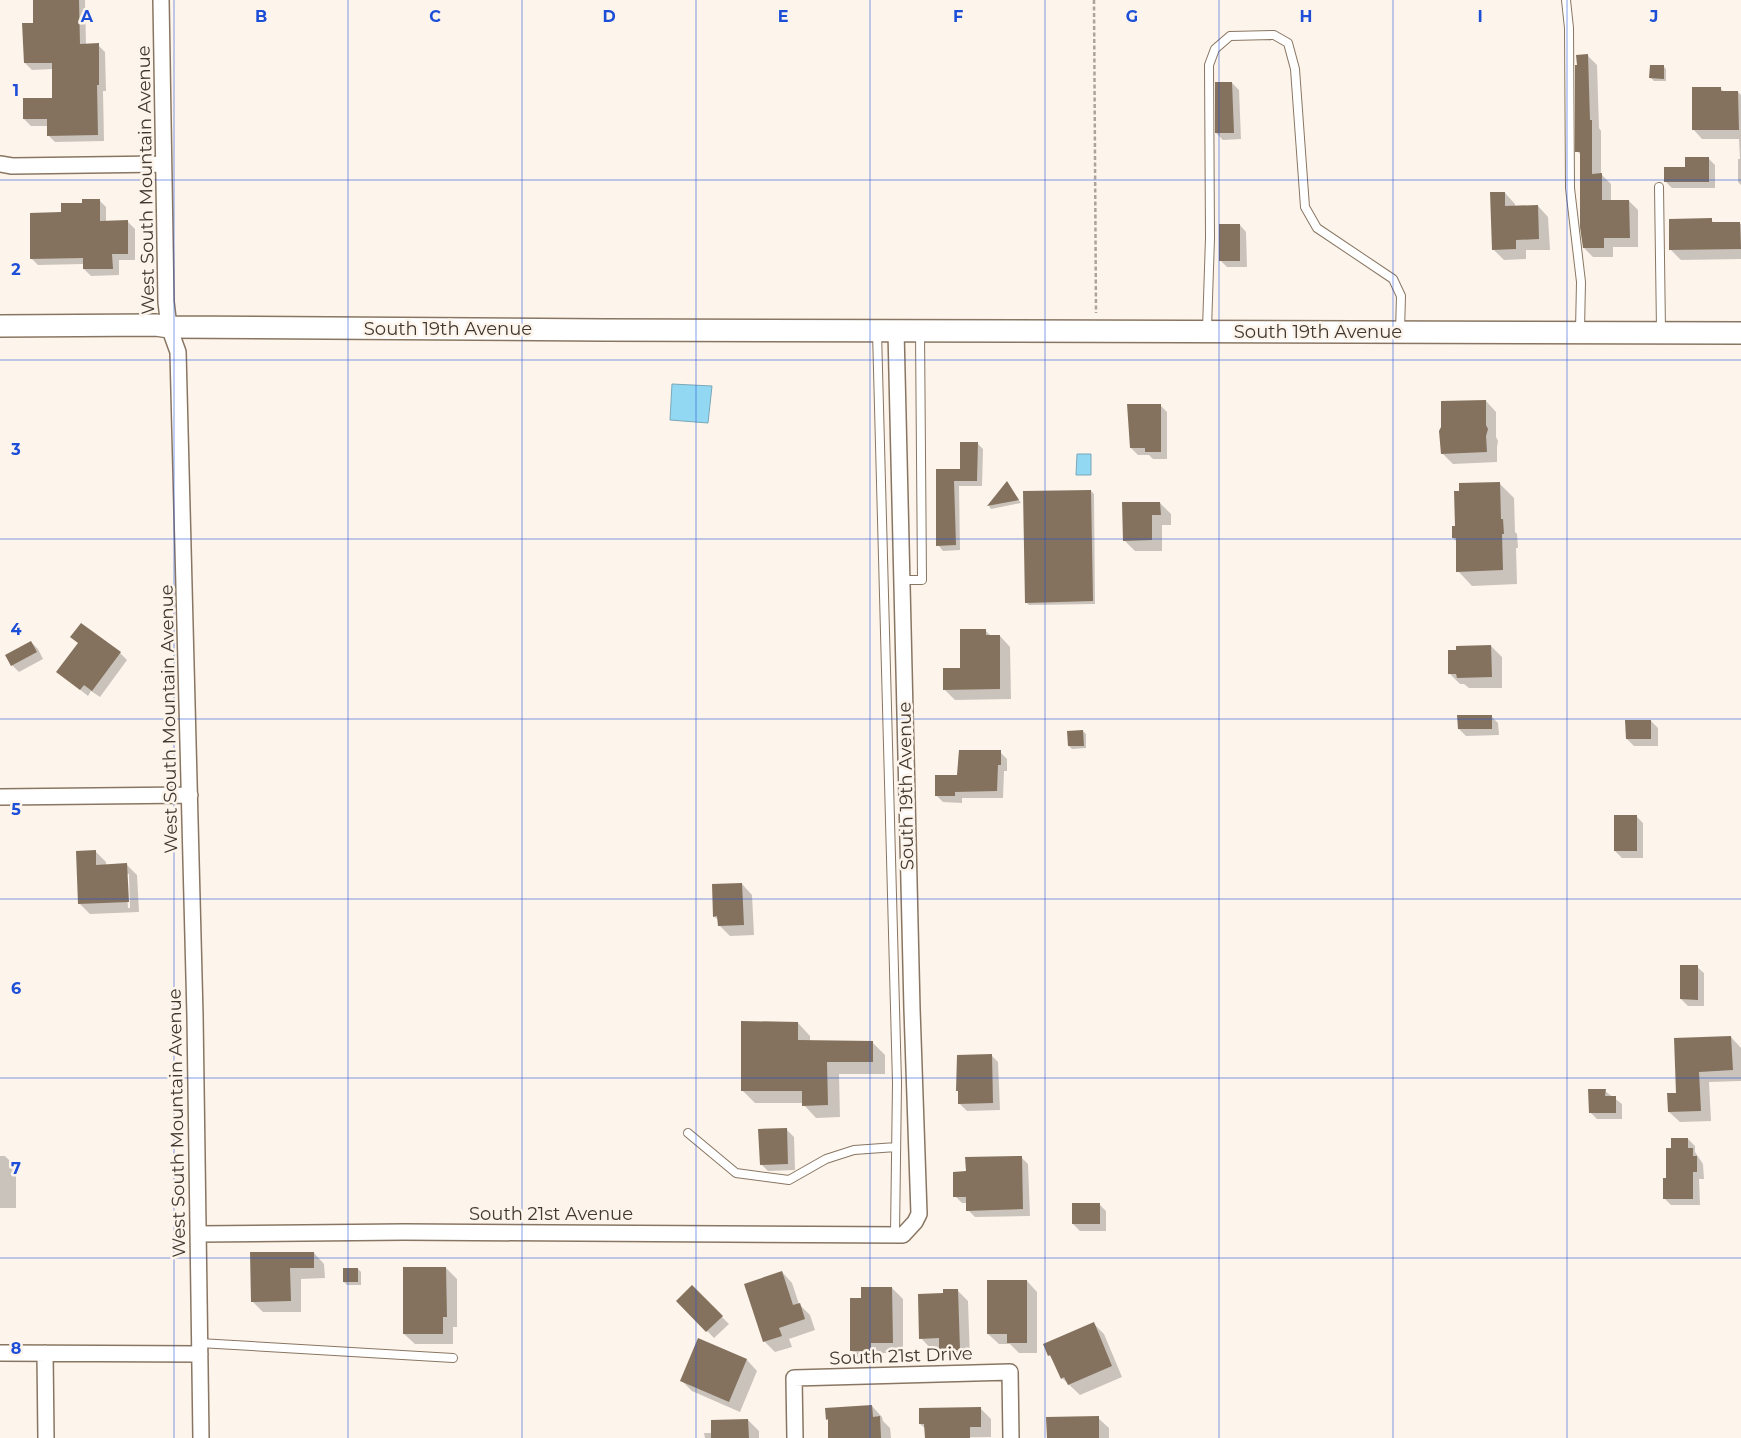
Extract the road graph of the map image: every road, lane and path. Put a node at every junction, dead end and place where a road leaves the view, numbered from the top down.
1 (161, 0) edge
2 (1094, 0) edge
3 (1566, 0) edge
4 (0, 164) edge
5 (163, 164) junction
6 (1659, 187) dead end
7 (0, 326) edge
8 (169, 327) junction
9 (886, 331) junction
10 (920, 331) junction
11 (1096, 331) junction
12 (1207, 331) junction
13 (1400, 332) junction
14 (1580, 332) junction
15 (1661, 332) junction
16 (1741, 332) edge
17 (902, 580) junction
18 (190, 794) junction
19 (0, 797) edge
20 (688, 1133) dead end
21 (896, 1147) junction
22 (198, 1234) junction
23 (899, 1235) junction
24 (199, 1348) junction
25 (0, 1353) edge
26 (45, 1353) junction
27 (453, 1358) dead end
28 (46, 1438) edge
29 (201, 1438) edge
30 (795, 1438) edge
31 (1011, 1438) edge

1 - 5 street, West South Mountain Avenue
2 - 11 path
3 - 14 lane
4 - 5 street
5 - 8 street, West South Mountain Avenue
6 - 15 lane
7 - 8 main road, South 19th Avenue
8 - 9 main road, South 19th Avenue
8 - 18 street, West South Mountain Avenue
9 - 10 main road, South 19th Avenue
9 - 17 street, South 19th Avenue
9 - 21 lane
10 - 11 main road, South 19th Avenue
10 - 17 lane
11 - 12 main road, South 19th Avenue
12 - 13 main road, South 19th Avenue
12 - 13 lane
13 - 14 main road, South 19th Avenue
14 - 15 main road, South 19th Avenue
15 - 16 main road, South 19th Avenue
17 - 23 street, South 19th Avenue
18 - 19 street
18 - 22 street, West South Mountain Avenue
20 - 21 lane
21 - 23 lane
22 - 23 street, South 21st Avenue
22 - 24 street, West South Mountain Avenue
24 - 26 street
24 - 27 lane
24 - 29 street, West South Mountain Avenue
25 - 26 street
26 - 28 street
30 - 31 street, South 21st Drive

